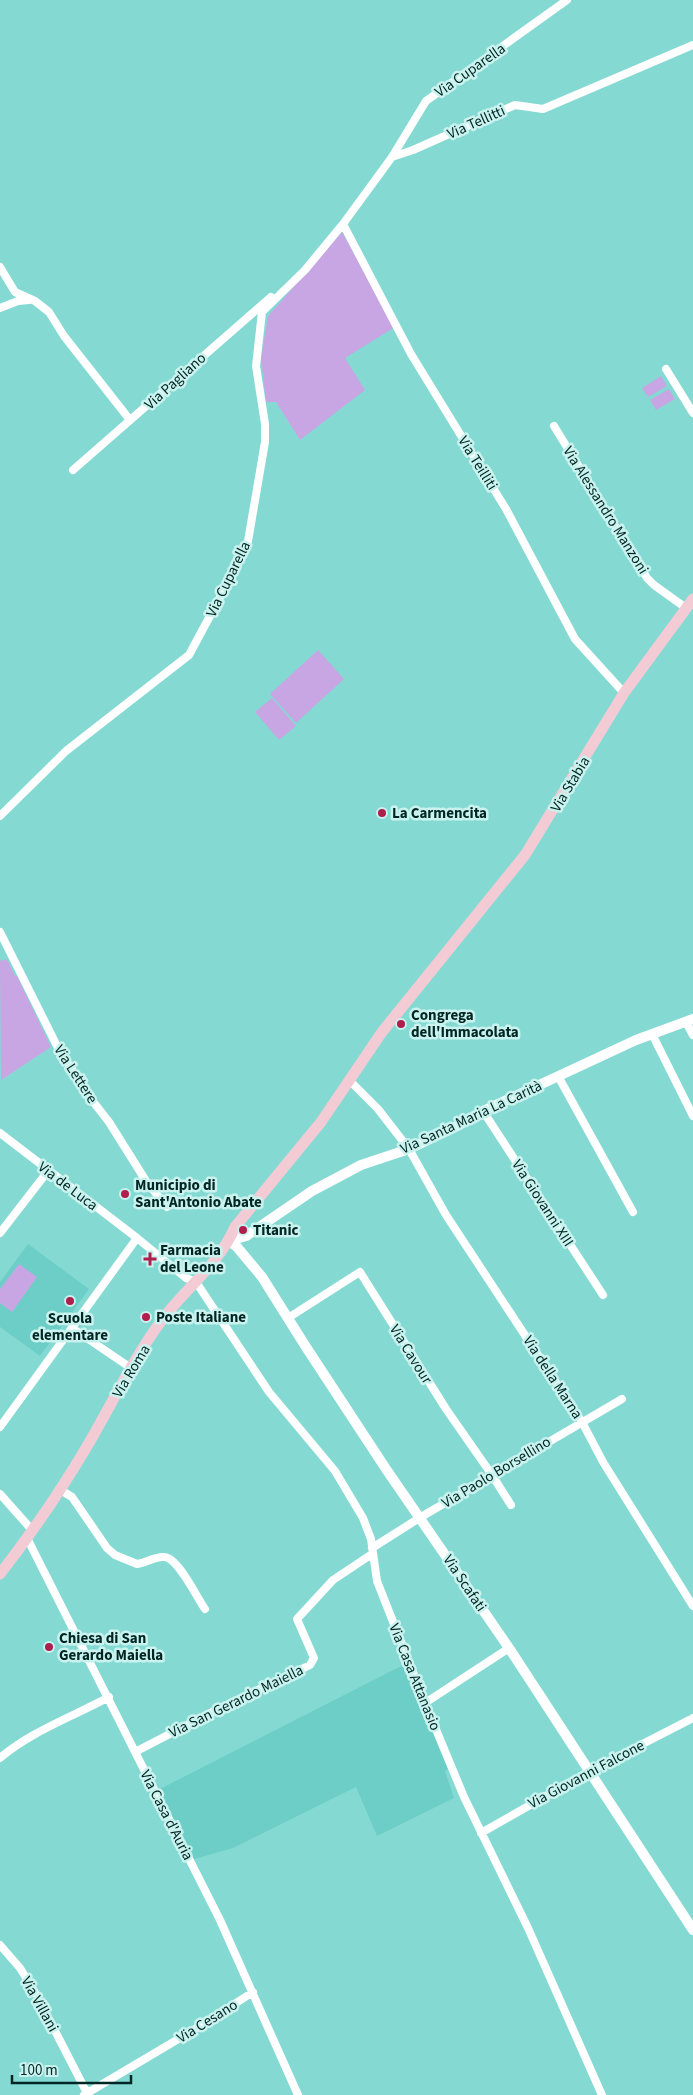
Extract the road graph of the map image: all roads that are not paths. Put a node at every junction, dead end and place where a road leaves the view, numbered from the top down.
1 (567, 0) edge
2 (693, 45) edge
3 (392, 157) junction
4 (343, 224) junction
5 (0, 267) edge
6 (279, 294) junction
7 (32, 300) junction
8 (0, 308) edge
9 (666, 369) dead end
10 (693, 413) edge
11 (130, 420) junction
12 (554, 426) dead end
13 (73, 470) dead end
14 (689, 604) edge
15 (624, 693) junction
16 (0, 816) edge
17 (0, 932) edge
18 (438, 962) joint
19 (689, 1020) edge
20 (652, 1034) junction
21 (693, 1035) edge
22 (558, 1076) junction
23 (349, 1080) junction
24 (483, 1111) junction
25 (693, 1116) edge
26 (0, 1133) edge
27 (409, 1149) junction
28 (48, 1171) junction
29 (167, 1207) dead end
30 (633, 1212) dead end
31 (0, 1233) edge
32 (137, 1238) junction
33 (229, 1240) junction
34 (196, 1282) junction
35 (603, 1295) dead end
36 (288, 1318) junction
37 (72, 1328) junction
38 (132, 1368) junction
39 (622, 1399) dead end
40 (582, 1422) junction
41 (0, 1427) edge
42 (492, 1475) junction
43 (59, 1489) junction
44 (0, 1494) edge
45 (511, 1506) dead end
46 (421, 1517) junction
47 (30, 1534) junction
48 (372, 1551) junction
49 (0, 1574) edge
50 (693, 1606) edge
51 (205, 1609) dead end
52 (509, 1648) junction
53 (108, 1697) junction
54 (425, 1703) junction
55 (693, 1718) edge
56 (135, 1752) junction
57 (0, 1758) edge
58 (590, 1771) junction
59 (480, 1832) junction
60 (693, 1930) edge
61 (0, 1945) edge
62 (9, 1957) junction
63 (0, 1962) edge
64 (253, 1992) junction
65 (85, 2094) edge
66 (298, 2095) edge
67 (602, 2095) edge

1 - 3 street, Via Cuparella
2 - 3 street, Via Tellitti
3 - 4 street
4 - 6 street, Via Cuparella
4 - 15 street, Via Teilliti
5 - 7 street
6 - 11 street, Via Pagliano
6 - 16 street, Via Cuparella
7 - 8 street
7 - 11 street
9 - 10 street
11 - 13 street, Via Pagliano
12 - 14 street, Via Alessandro Manzoni
14 - 15 main road, Via Stabia
15 - 18 main road, Via Stabia
17 - 29 street, Via Lettere
18 - 23 main road, Via Roma
19 - 20 street, Via Santa Maria La Carità
19 - 21 street
20 - 22 street, Via Santa Maria La Carità
20 - 25 street
22 - 24 street, Via Santa Maria La Carità
22 - 30 street
23 - 27 street, Via della Marna
23 - 33 main road, Via Roma
24 - 27 street, Via Santa Maria La Carità
24 - 35 street, Via Giovanni XIII
26 - 28 street, Via de Luca
27 - 33 street, Via Santa Maria La Carità
27 - 40 street, Via della Marna
28 - 31 street
28 - 32 street, Via de Luca
32 - 34 street, Via de Luca
32 - 37 street
33 - 34 main road, Via Roma
33 - 36 street, Via Scafati
34 - 38 main road, Via Roma
34 - 48 street, Via Casa Attanasio
36 - 42 street, Via Cavour
36 - 46 street, Via Scafati
37 - 38 street
37 - 41 street
38 - 43 main road, Via Roma
39 - 40 street, Via Paolo Borsellino
40 - 42 street, Via Paolo Borsellino
40 - 50 street, Via della Marna
42 - 45 street, Via Cavour
42 - 46 street, Via Paolo Borsellino
43 - 47 main road, Via Roma
43 - 51 street
44 - 47 street, Via Casa d'Auria
46 - 48 street, Via Paolo Borsellino
46 - 52 street, Via Scafati
47 - 49 main road, Via Roma
47 - 53 street, Via Casa d'Auria
48 - 54 street, Via Casa Attanasio
48 - 56 street, Via San Gerardo Maiella
52 - 54 street
52 - 58 street, Via Scafati
53 - 56 street, Via Casa d'Auria
53 - 57 street
54 - 59 street, Via Casa Attanasio
55 - 58 street, Via Giovanni Falcone
56 - 64 street, Via Casa d'Auria
58 - 59 street, Via Giovanni Falcone
58 - 60 street, Via Scafati
59 - 67 street, Via Casa Attanasio
61 - 62 street, Via Villani
62 - 63 street
62 - 65 street, Via Villani
64 - 65 street, Via Cesano
64 - 66 street, Via Casa d'Auria

